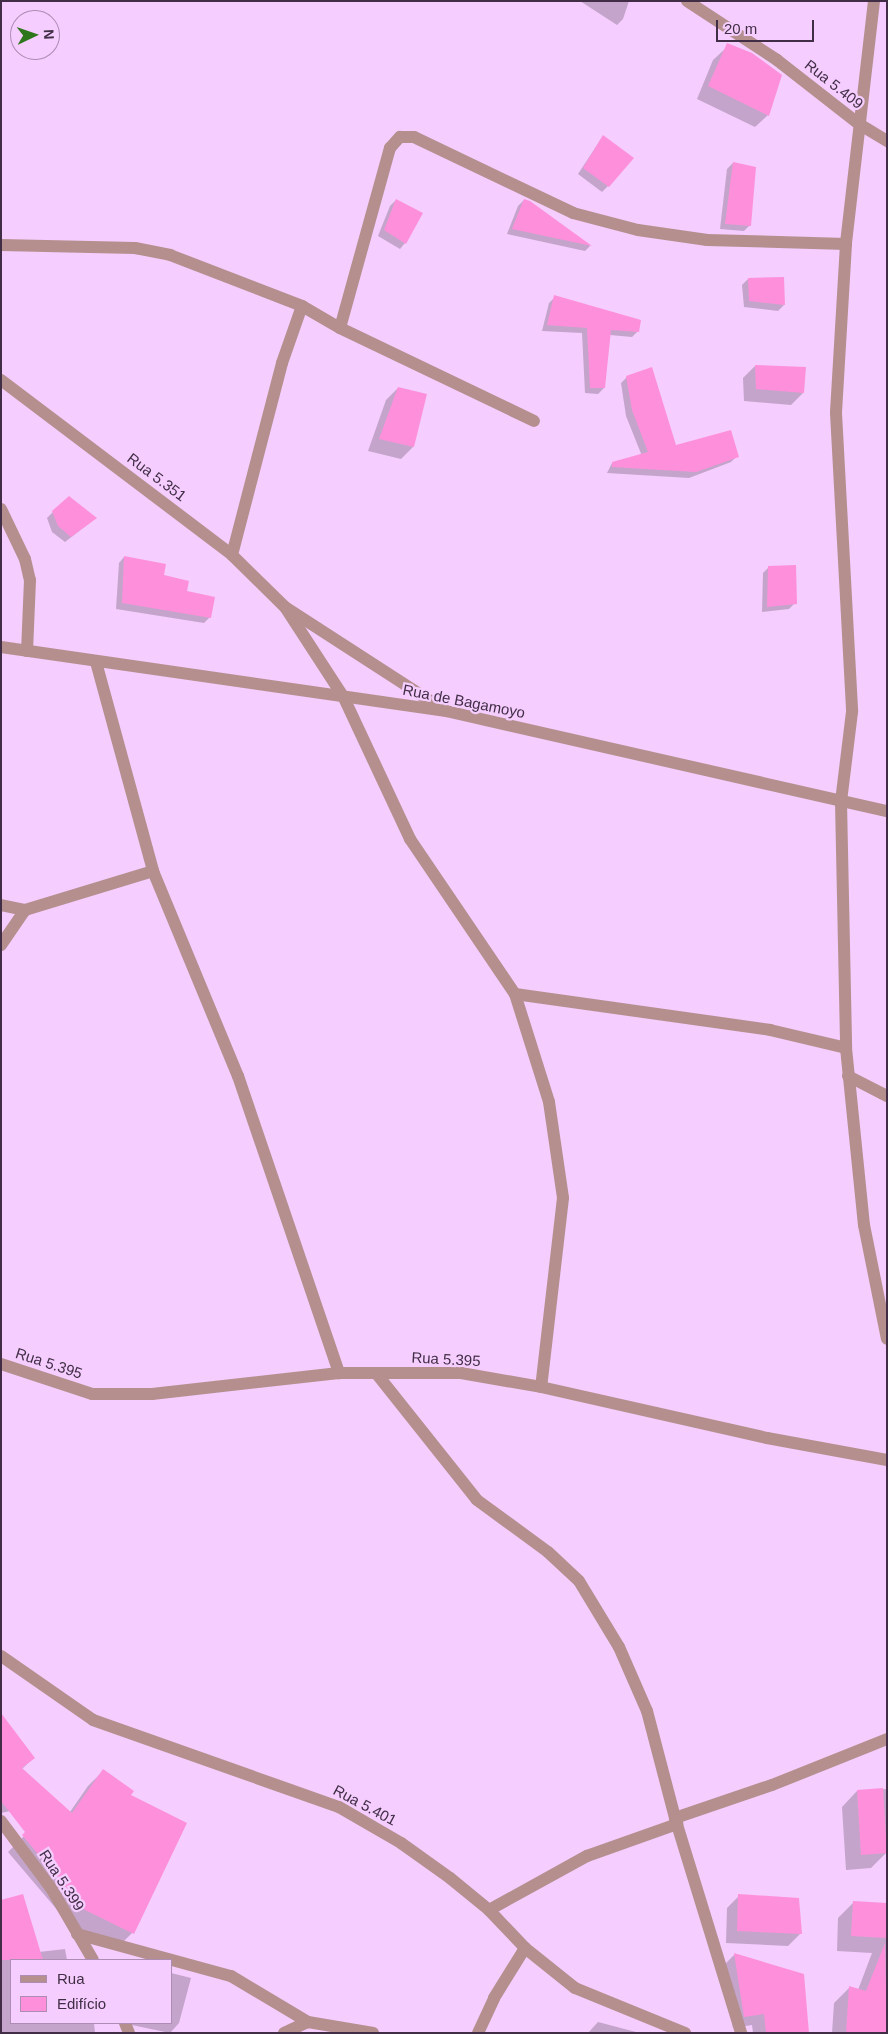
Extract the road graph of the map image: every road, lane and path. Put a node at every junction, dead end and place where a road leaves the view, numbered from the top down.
1 (687, 1) edge
2 (874, 1) edge
3 (859, 124) junction
4 (887, 141) edge
5 (846, 244) junction
6 (1, 245) edge
7 (302, 306) junction
8 (340, 328) junction
9 (1, 380) edge
10 (534, 421) dead end
11 (1, 509) edge
12 (232, 555) junction
13 (285, 607) junction
14 (1, 647) edge
15 (28, 651) junction
16 (96, 662) junction
17 (344, 698) junction
18 (446, 711) junction
19 (841, 802) junction
20 (887, 811) edge
21 (153, 871) junction
22 (1, 905) edge
23 (25, 910) junction
24 (1, 945) edge
25 (515, 994) junction
26 (846, 1048) junction
27 (848, 1076) junction
28 (887, 1096) edge
29 (887, 1339) edge
30 (1, 1364) edge
31 (339, 1373) junction
32 (376, 1373) junction
33 (541, 1387) junction
34 (887, 1460) edge
35 (1, 1656) edge
36 (887, 1739) edge
37 (1, 1821) edge
38 (676, 1821) junction
39 (490, 1910) junction
40 (77, 1934) junction
41 (526, 1948) junction
42 (92, 1959) edge
43 (169, 1959) edge
44 (172, 1960) edge
45 (308, 2022) junction
46 (284, 2033) edge
47 (373, 2033) edge
48 (478, 2033) edge
49 (684, 2033) edge
50 (740, 2033) edge

1 - 3 street, Rua 5.409
2 - 3 street
3 - 4 street, Rua 5.409
3 - 5 street
5 - 8 street
5 - 19 street
6 - 7 street
7 - 8 street
7 - 12 street
8 - 10 street
9 - 12 street, Rua 5.351
11 - 15 street
12 - 13 street, Rua 5.351
13 - 17 street
13 - 18 street
14 - 15 street, Rua de Bagamoyo
15 - 16 street, Rua de Bagamoyo
16 - 17 street, Rua de Bagamoyo
16 - 21 street
17 - 18 street, Rua de Bagamoyo
17 - 25 street
18 - 19 street, Rua de Bagamoyo
19 - 20 street, Rua de Bagamoyo
19 - 26 street
21 - 23 street
21 - 31 street
22 - 23 street
23 - 24 street
25 - 26 street
25 - 33 street
26 - 27 street
27 - 28 street
27 - 29 street
30 - 31 street, Rua 5.395
31 - 32 street, Rua 5.395
32 - 33 street, Rua 5.395
32 - 38 street
33 - 34 street, Rua 5.395
35 - 39 street, Rua 5.401
36 - 38 street
37 - 40 street, Rua 5.399
38 - 39 street
38 - 50 street
39 - 41 street, Rua 5.401
40 - 42 street, Rua 5.399
40 - 43 street
41 - 48 street
41 - 49 street, Rua 5.401
44 - 45 street
45 - 46 street
45 - 47 street

